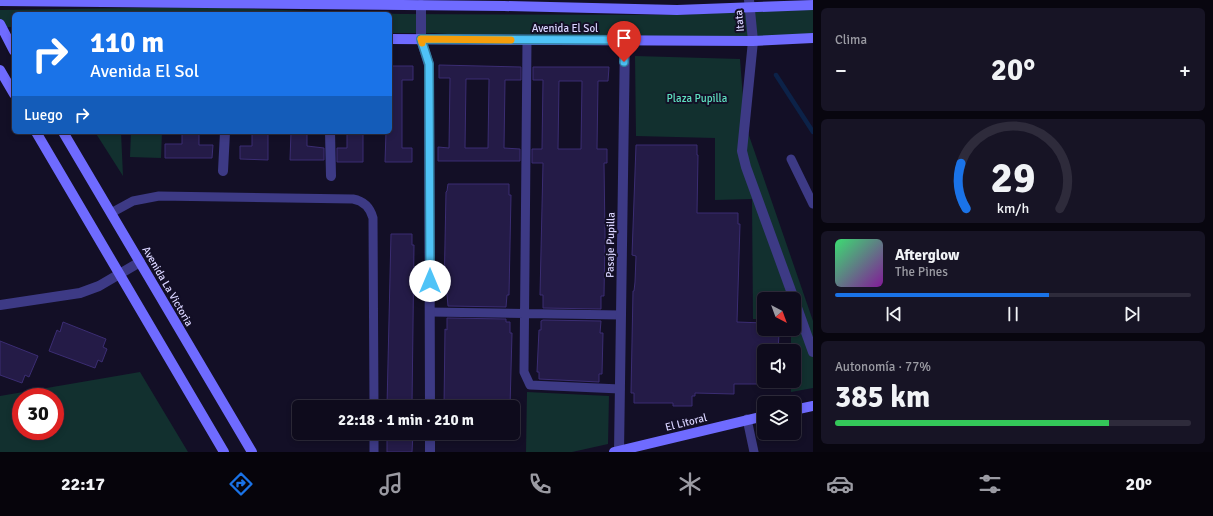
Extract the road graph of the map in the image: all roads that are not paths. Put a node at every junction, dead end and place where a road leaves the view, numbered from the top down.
1 (24, 1) edge
2 (0, 2) edge
3 (200, 2) edge
4 (396, 2) edge
5 (750, 4) edge
6 (420, 5) junction
7 (813, 5) edge
8 (0, 24) edge
9 (7, 36) edge
10 (392, 38) edge
11 (813, 38) edge
12 (421, 39) junction
13 (625, 40) junction
14 (527, 41) junction
15 (753, 41) junction
16 (12, 47) edge
17 (0, 70) edge
18 (12, 91) edge
19 (37, 134) edge
20 (64, 134) edge
21 (225, 134) edge
22 (330, 134) edge
23 (791, 159) dead end
24 (224, 172) dead end
25 (331, 176) dead end
26 (813, 204) edge
27 (111, 213) junction
28 (140, 262) junction
29 (119, 274) junction
30 (792, 292) edge
31 (0, 305) edge
32 (430, 312) junction
33 (524, 314) junction
34 (621, 315) junction
35 (801, 319) edge
36 (813, 352) edge
37 (620, 389) junction
38 (374, 400) edge
39 (430, 400) edge
40 (813, 406) edge
41 (801, 409) edge
42 (757, 417) edge
43 (747, 419) junction
44 (374, 440) edge
45 (430, 440) edge
46 (224, 452) edge
47 (252, 452) edge
48 (374, 452) edge
49 (430, 452) edge
50 (617, 452) edge
51 (754, 452) edge

1 - 2 main road, Avenida El Sol
1 - 3 main road, Avenida El Sol
3 - 4 main road, Avenida El Sol
4 - 6 main road, Avenida El Sol
5 - 6 main road, Avenida El Sol
5 - 7 main road, Avenida El Sol
5 - 15 street, Itata
6 - 12 street
8 - 9 main road
9 - 16 main road
10 - 12 main road, Avenida El Sol
11 - 15 main road, Avenida El Sol
12 - 14 main road, Avenida El Sol
12 - 32 street
13 - 14 main road, Avenida El Sol
13 - 15 main road, Avenida El Sol
13 - 34 street, Pasaje Pupilla
14 - 33 lane
15 - 30 street, Itata
17 - 18 main road
19 - 29 main road
20 - 27 main road, Avenida La Victoria
21 - 24 street
22 - 25 street
23 - 26 lane
27 - 28 main road, Avenida La Victoria
27 - 38 lane
28 - 29 street
28 - 47 main road, Avenida La Victoria
29 - 31 street
29 - 46 main road
32 - 33 lane
32 - 39 street
33 - 34 lane
33 - 37 lane
34 - 37 street, Pasaje Pupilla
35 - 36 street, Itata
37 - 50 street, Pasaje Pupilla
40 - 41 main road
42 - 43 main road, El Litoral
43 - 50 main road, El Litoral
43 - 51 lane
44 - 48 lane
45 - 49 street

